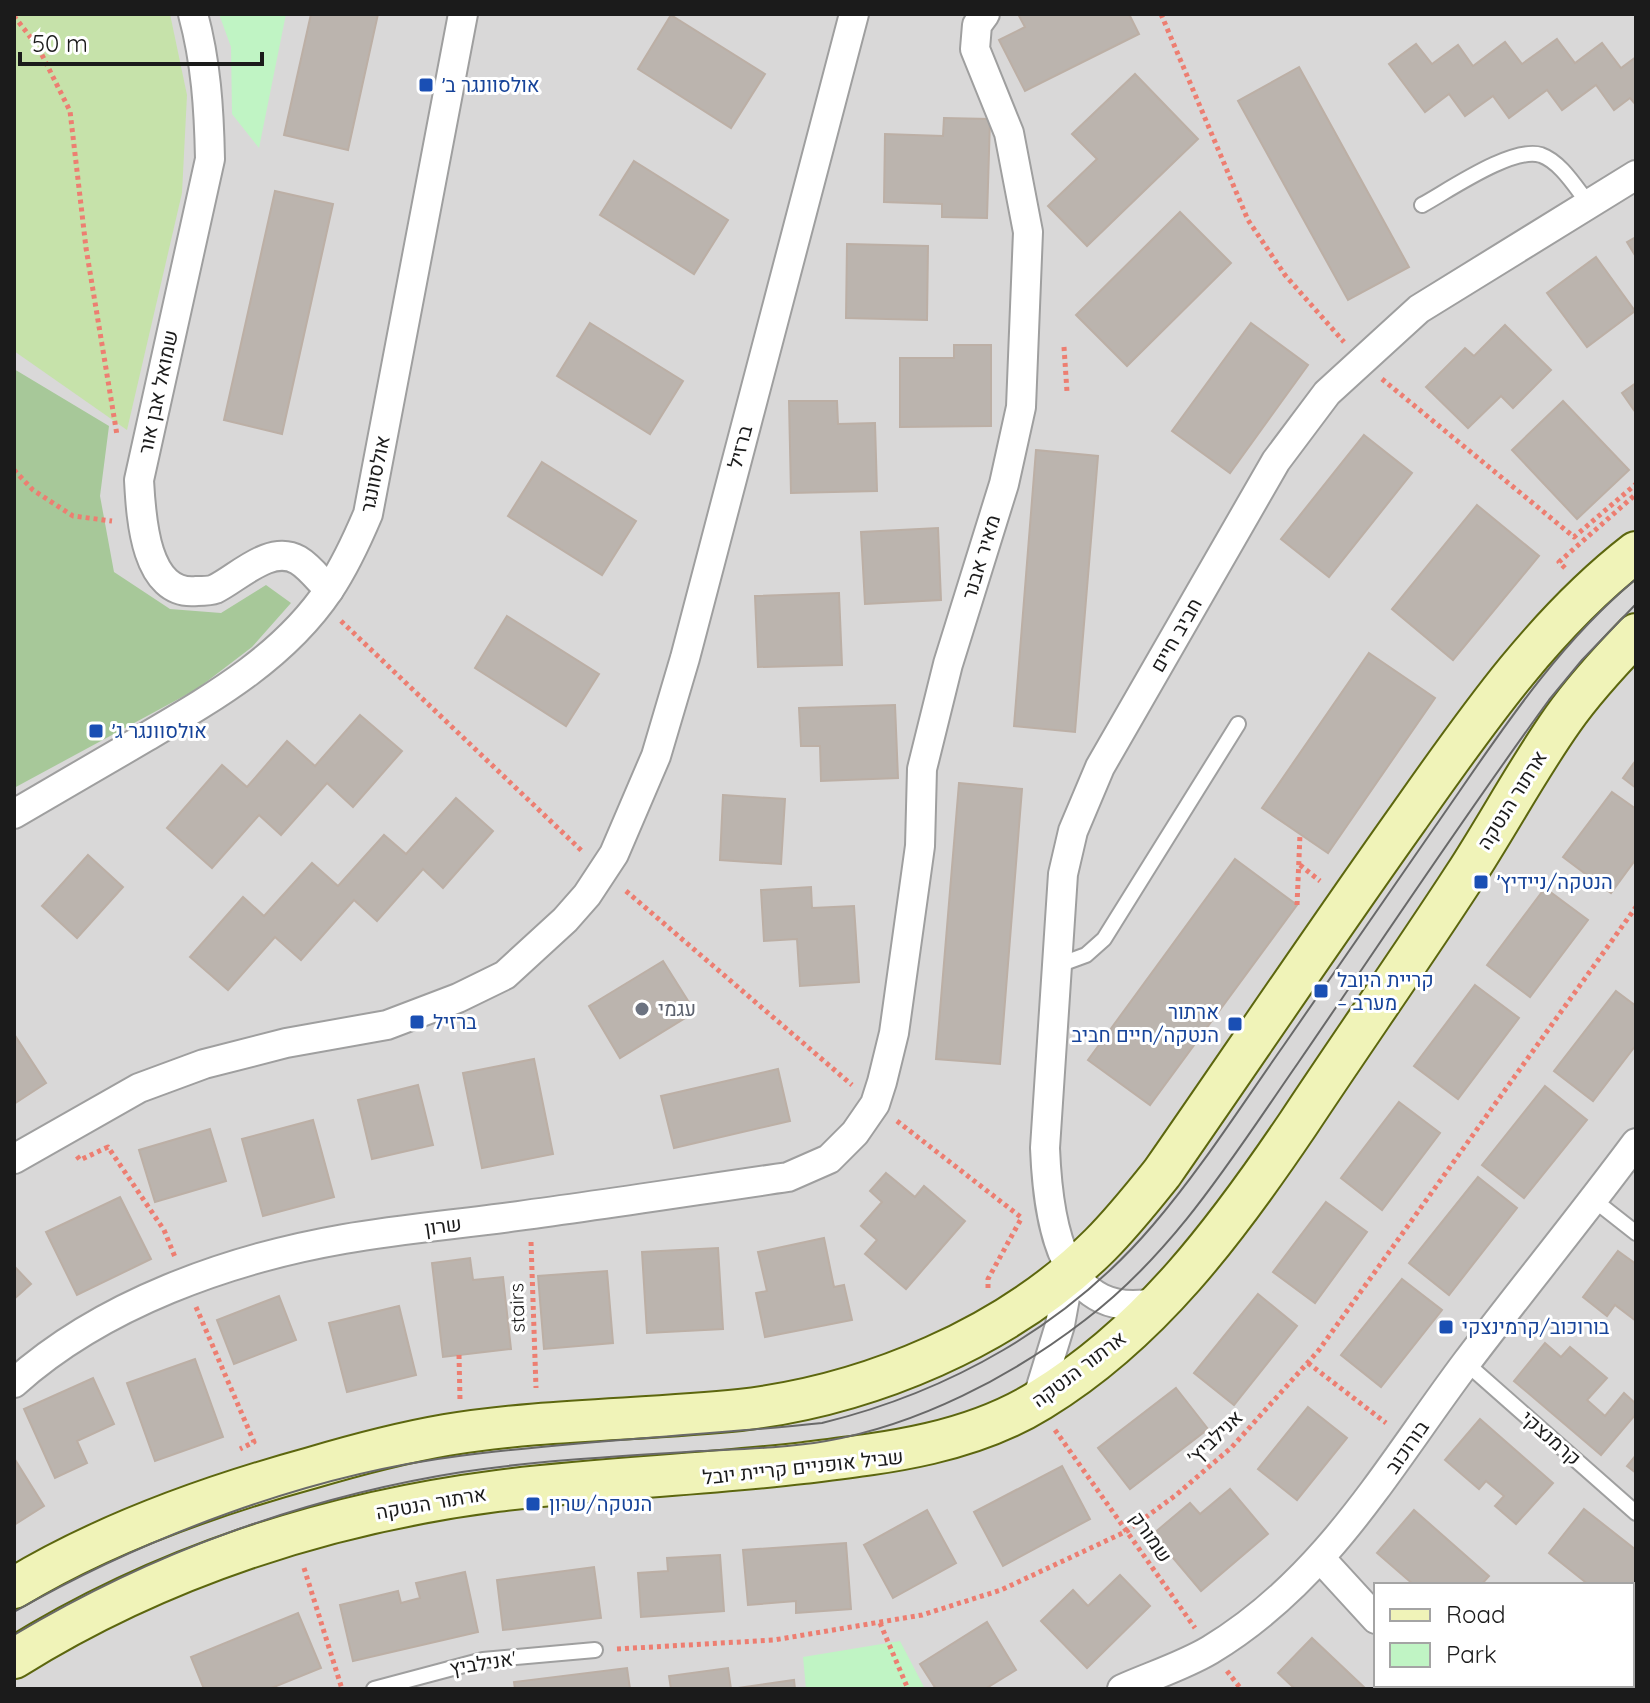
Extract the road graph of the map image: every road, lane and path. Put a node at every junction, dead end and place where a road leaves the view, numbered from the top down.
1 (193, 14) edge
2 (463, 14) edge
3 (854, 14) edge
4 (985, 14) edge
5 (14, 16) edge
6 (1636, 175) edge
7 (1589, 204) junction
8 (1422, 205) dead end
9 (1064, 347) dead end
10 (1067, 392) dead end
11 (14, 470) edge
12 (139, 480) junction
13 (1636, 494) edge
14 (141, 524) junction
15 (1636, 552) edge
16 (1569, 573) dead end
17 (325, 596) junction
18 (1636, 634) edge
19 (1238, 724) dead end
20 (14, 814) edge
21 (1300, 834) dead end
22 (1299, 864) junction
23 (603, 871) junction
24 (1328, 886) dead end
25 (1297, 905) dead end
26 (1636, 907) edge
27 (1056, 966) junction
28 (875, 1104) junction
29 (1636, 1143) edge
30 (14, 1159) edge
31 (1594, 1200) junction
32 (530, 1214) junction
33 (1022, 1218) junction
34 (1636, 1233) edge
35 (1066, 1261) junction
36 (988, 1294) dead end
37 (1162, 1301) junction
38 (459, 1355) dead end
39 (1308, 1363) junction
40 (1466, 1363) junction
41 (14, 1383) edge
42 (537, 1401) dead end
43 (1036, 1403) junction
44 (460, 1405) dead end
45 (1411, 1442) junction
46 (1636, 1513) edge
47 (1127, 1531) junction
48 (1321, 1559) junction
49 (290, 1569) dead end
50 (14, 1588) edge
51 (1374, 1617) edge
52 (880, 1623) junction
53 (595, 1650) joint
54 (1210, 1650) junction
55 (14, 1658) edge
56 (342, 1689) edge
57 (374, 1689) edge
58 (908, 1689) edge
59 (1122, 1689) edge
60 (1241, 1689) edge

1 - 12 street, שמואל אבן אור
2 - 17 street, אולסוונגר
3 - 23 street, ברזיל
4 - 28 street, מאיר אבנר
5 - 12 path
6 - 7 street, חביב חיים
7 - 8 lane
7 - 27 street, חביב חיים
9 - 10 path
11 - 14 path
12 - 14 street, שמואל אבן אור
13 - 16 path
14 - 17 street, שמואל אבן אור
15 - 35 main road
17 - 20 street, אולסוונגר
17 - 23 path
18 - 37 main road, ארתור הנטקה
19 - 27 lane
21 - 22 path
22 - 24 path
22 - 25 path
23 - 28 path
23 - 30 street, ברזיל
26 - 39 path, אנילביץ׳
27 - 35 street, חביב חיים
28 - 32 street, שרון
28 - 33 path
29 - 31 street, בורוכוב
31 - 34 lane
31 - 40 street, בורוכוב
32 - 41 street, שרון
32 - 42 path, stairs
33 - 35 path
33 - 36 path
35 - 37 street
35 - 43 street
35 - 50 main road
37 - 43 main road, ארתור הנטקה
38 - 44 path
39 - 45 path
39 - 47 path, אנילביץ׳
40 - 45 street, בורוכוב
40 - 46 lane, קרמנצקי
43 - 47 path, שמורק
43 - 55 main road, ארתור הנטקה
45 - 48 street, בורוכוב
47 - 52 path, אנילביץ׳
47 - 54 path, שמורק
48 - 51 street
48 - 54 street, בורוכוב
49 - 56 path
52 - 53 path, אנילביץ׳
52 - 58 path
53 - 57 lane, אנילביץ'
54 - 59 street, בורוכוב
54 - 60 path, שמורק

